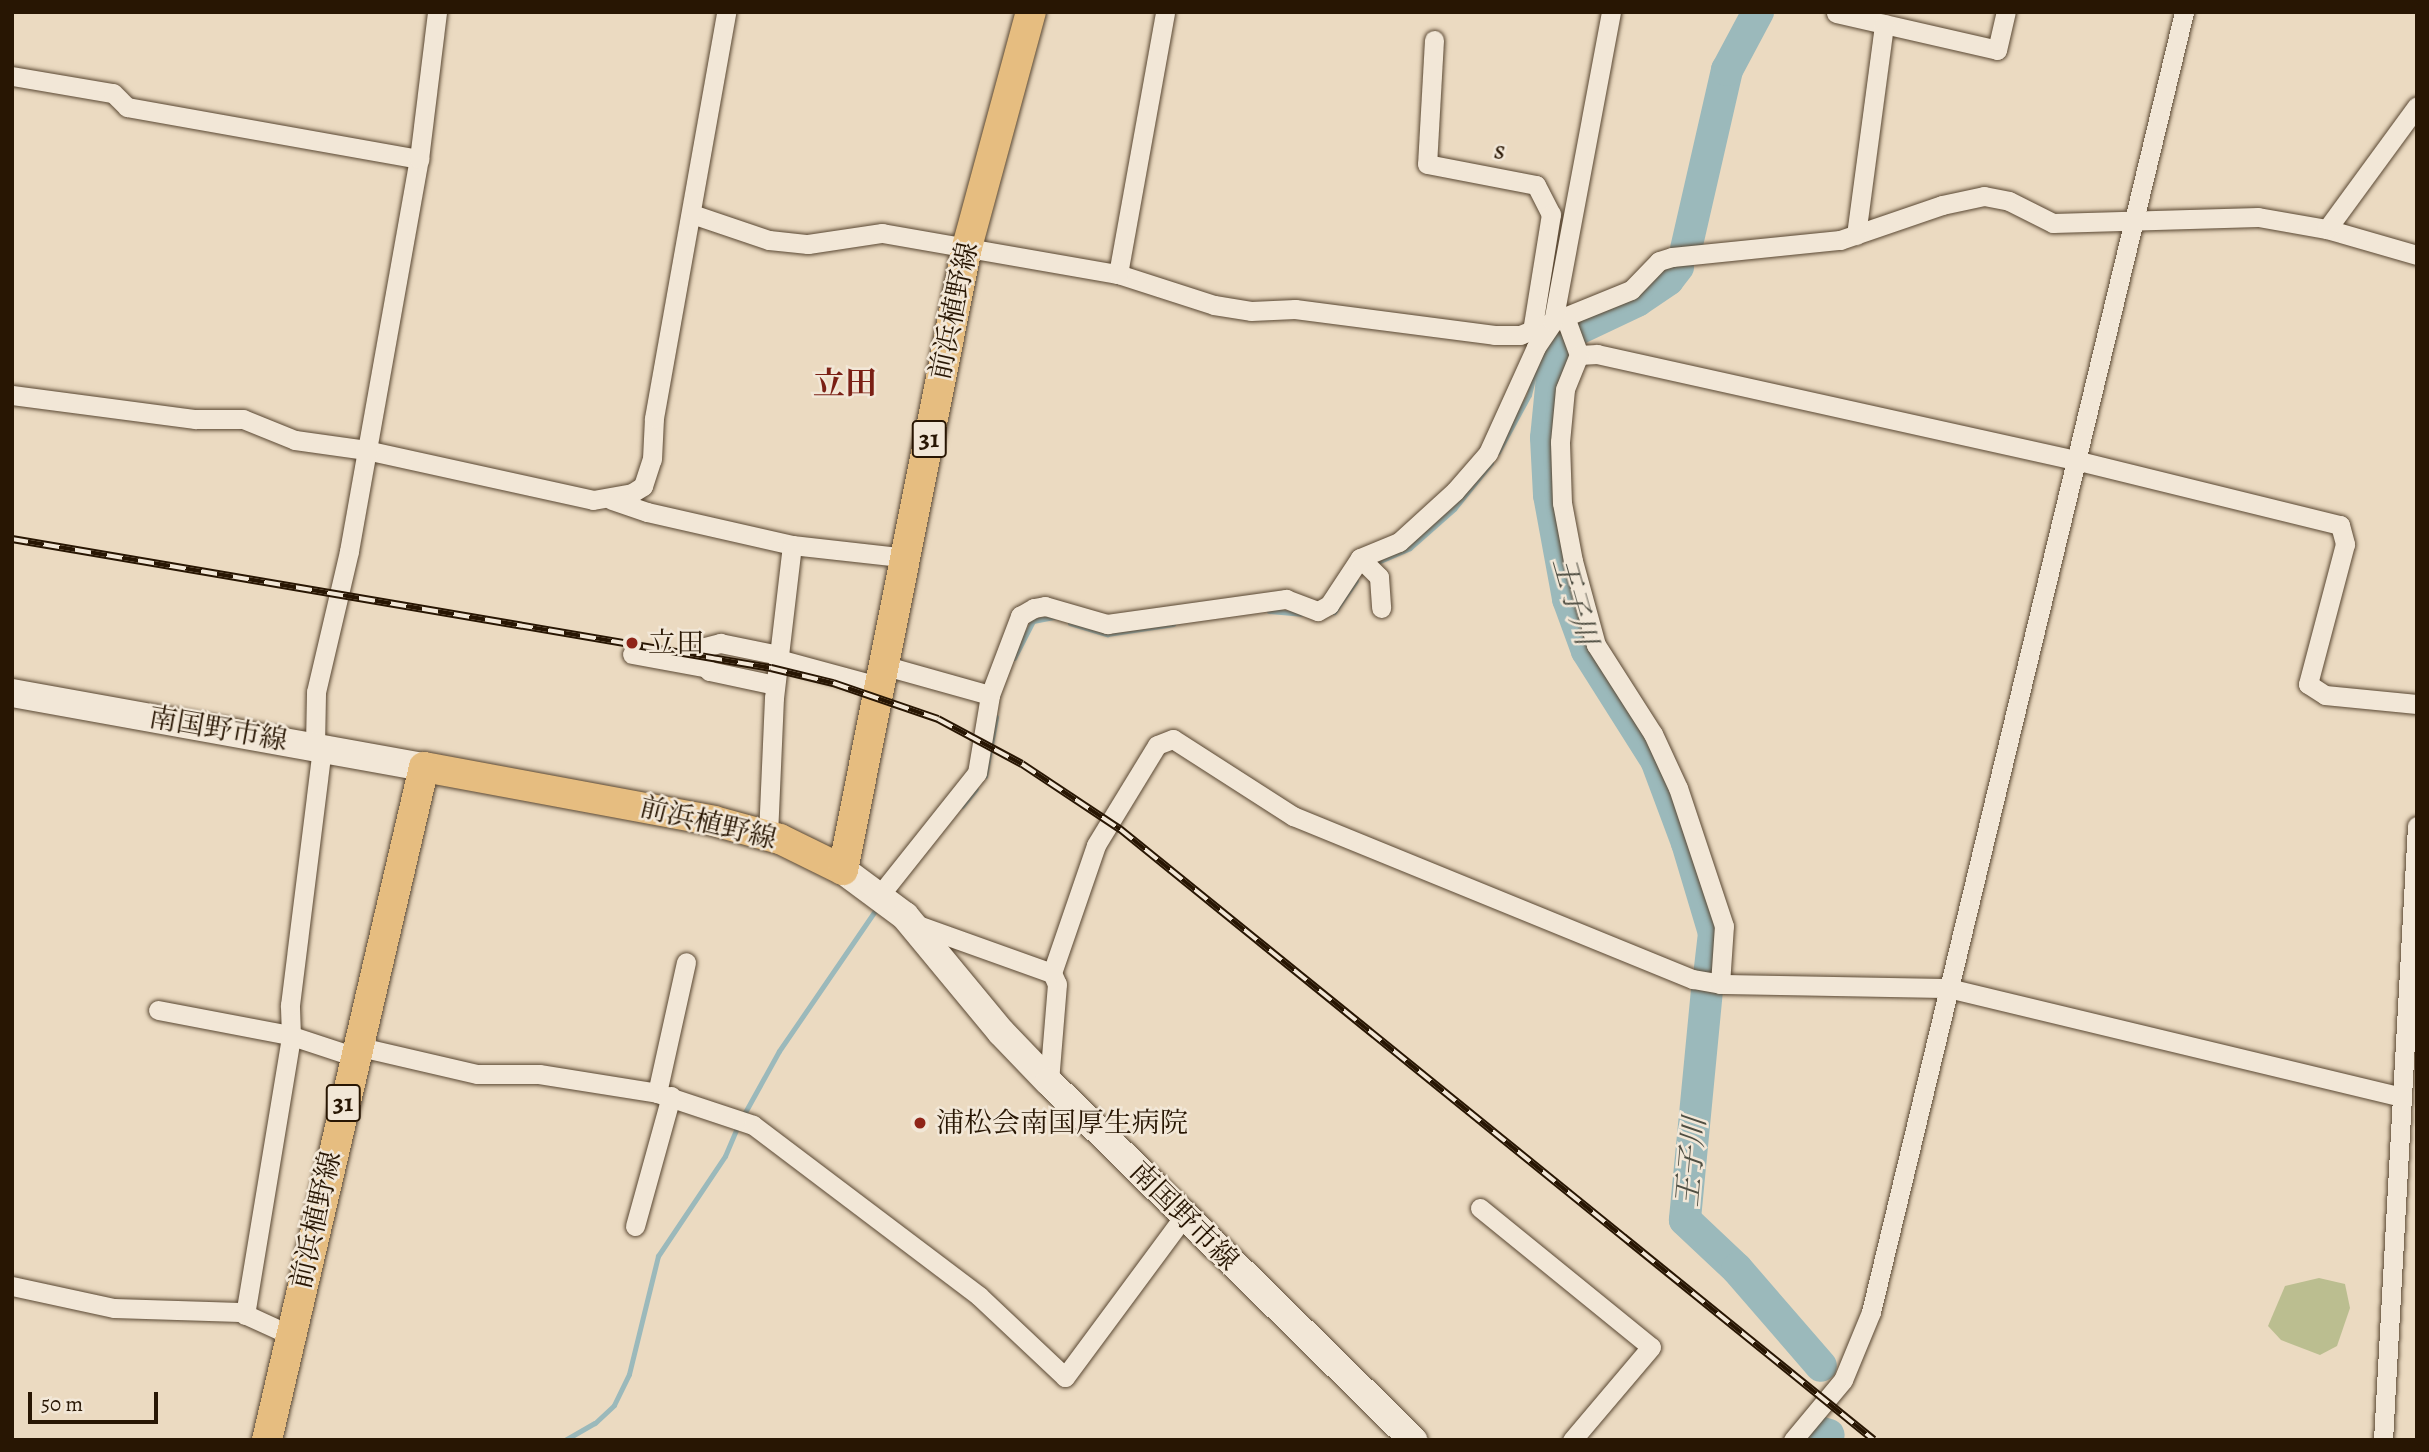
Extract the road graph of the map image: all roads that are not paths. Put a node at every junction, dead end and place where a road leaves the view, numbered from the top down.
1 (436, 12) edge
2 (726, 12) edge
3 (1031, 12) edge
4 (1165, 12) edge
5 (1611, 12) edge
6 (2006, 12) edge
7 (2184, 12) edge
8 (1836, 13) edge
9 (1884, 24) junction
10 (1434, 40) dead end
11 (12, 76) edge
12 (2417, 106) edge
13 (419, 159) junction
14 (692, 214) junction
15 (2132, 219) junction
16 (2327, 229) junction
17 (1856, 235) junction
18 (967, 247) junction
19 (2417, 255) edge
20 (1118, 274) junction
21 (1559, 319) junction
22 (1532, 331) junction
23 (1579, 355) junction
24 (12, 395) edge
25 (366, 450) junction
26 (2075, 460) junction
27 (612, 500) junction
28 (792, 545) junction
29 (907, 558) junction
30 (1360, 558) junction
31 (1381, 608) dead end
32 (632, 653) dead end
33 (778, 657) junction
34 (703, 667) junction
35 (884, 676) junction
36 (775, 685) junction
37 (12, 693) edge
38 (990, 695) junction
39 (2417, 704) edge
40 (318, 746) junction
41 (424, 767) junction
42 (2417, 826) edge
43 (768, 835) junction
44 (844, 870) junction
45 (879, 896) junction
46 (912, 922) junction
47 (686, 962) dead end
48 (1052, 973) junction
49 (1720, 984) junction
50 (1948, 988) junction
51 (158, 1010) dead end
52 (291, 1036) junction
53 (355, 1051) junction
54 (1049, 1082) junction
55 (664, 1095) junction
56 (2401, 1097) junction
57 (1480, 1208) dead end
58 (1184, 1216) junction
59 (635, 1226) dead end
60 (12, 1286) edge
61 (245, 1315) junction
62 (290, 1335) junction
63 (267, 1440) edge
64 (1413, 1440) edge
65 (1572, 1440) edge
66 (1793, 1440) edge
67 (2383, 1440) edge

1 - 13 street
2 - 14 street
3 - 18 main road, 前浜植野線 / 31
4 - 20 street
5 - 21 street
6 - 9 street
7 - 15 street
8 - 9 street
9 - 17 street
10 - 22 street, s
11 - 13 street
12 - 16 street
13 - 25 street
14 - 18 street
14 - 27 street
15 - 16 street
15 - 17 street
15 - 26 street
16 - 19 street
17 - 21 street
18 - 20 street
18 - 29 main road, 前浜植野線 / 31
20 - 22 street
21 - 22 street
21 - 23 street
21 - 30 street
23 - 26 street
23 - 49 street
24 - 25 street
25 - 27 street
25 - 40 street
26 - 39 street
26 - 50 street
27 - 28 street
28 - 29 street
28 - 33 street
29 - 35 main road, 前浜植野線 / 31
30 - 31 street
30 - 38 street
32 - 34 street
33 - 34 street
33 - 35 street
33 - 36 street
34 - 36 street
35 - 38 street
35 - 44 main road, 前浜植野線 / 31
36 - 43 street
37 - 40 main road, 南国野市線
38 - 45 street
40 - 41 main road, 南国野市線
40 - 52 street
41 - 43 main road, 前浜植野線
41 - 53 main road, 前浜植野線 / 31
42 - 56 street
43 - 44 main road, 前浜植野線
44 - 45 main road, 南国野市線
45 - 46 main road, 南国野市線
46 - 48 street
46 - 54 main road, 南国野市線
47 - 55 street
48 - 49 street
48 - 54 street
49 - 50 street
50 - 56 street
50 - 66 street
51 - 52 street
52 - 53 street
52 - 61 street
53 - 55 street
53 - 62 main road, 前浜植野線 / 31
54 - 58 main road, 南国野市線
55 - 58 street
55 - 59 street
56 - 67 street
57 - 65 street
58 - 64 main road, 南国野市線
60 - 61 street
61 - 62 street
62 - 63 main road, 前浜植野線 / 31

